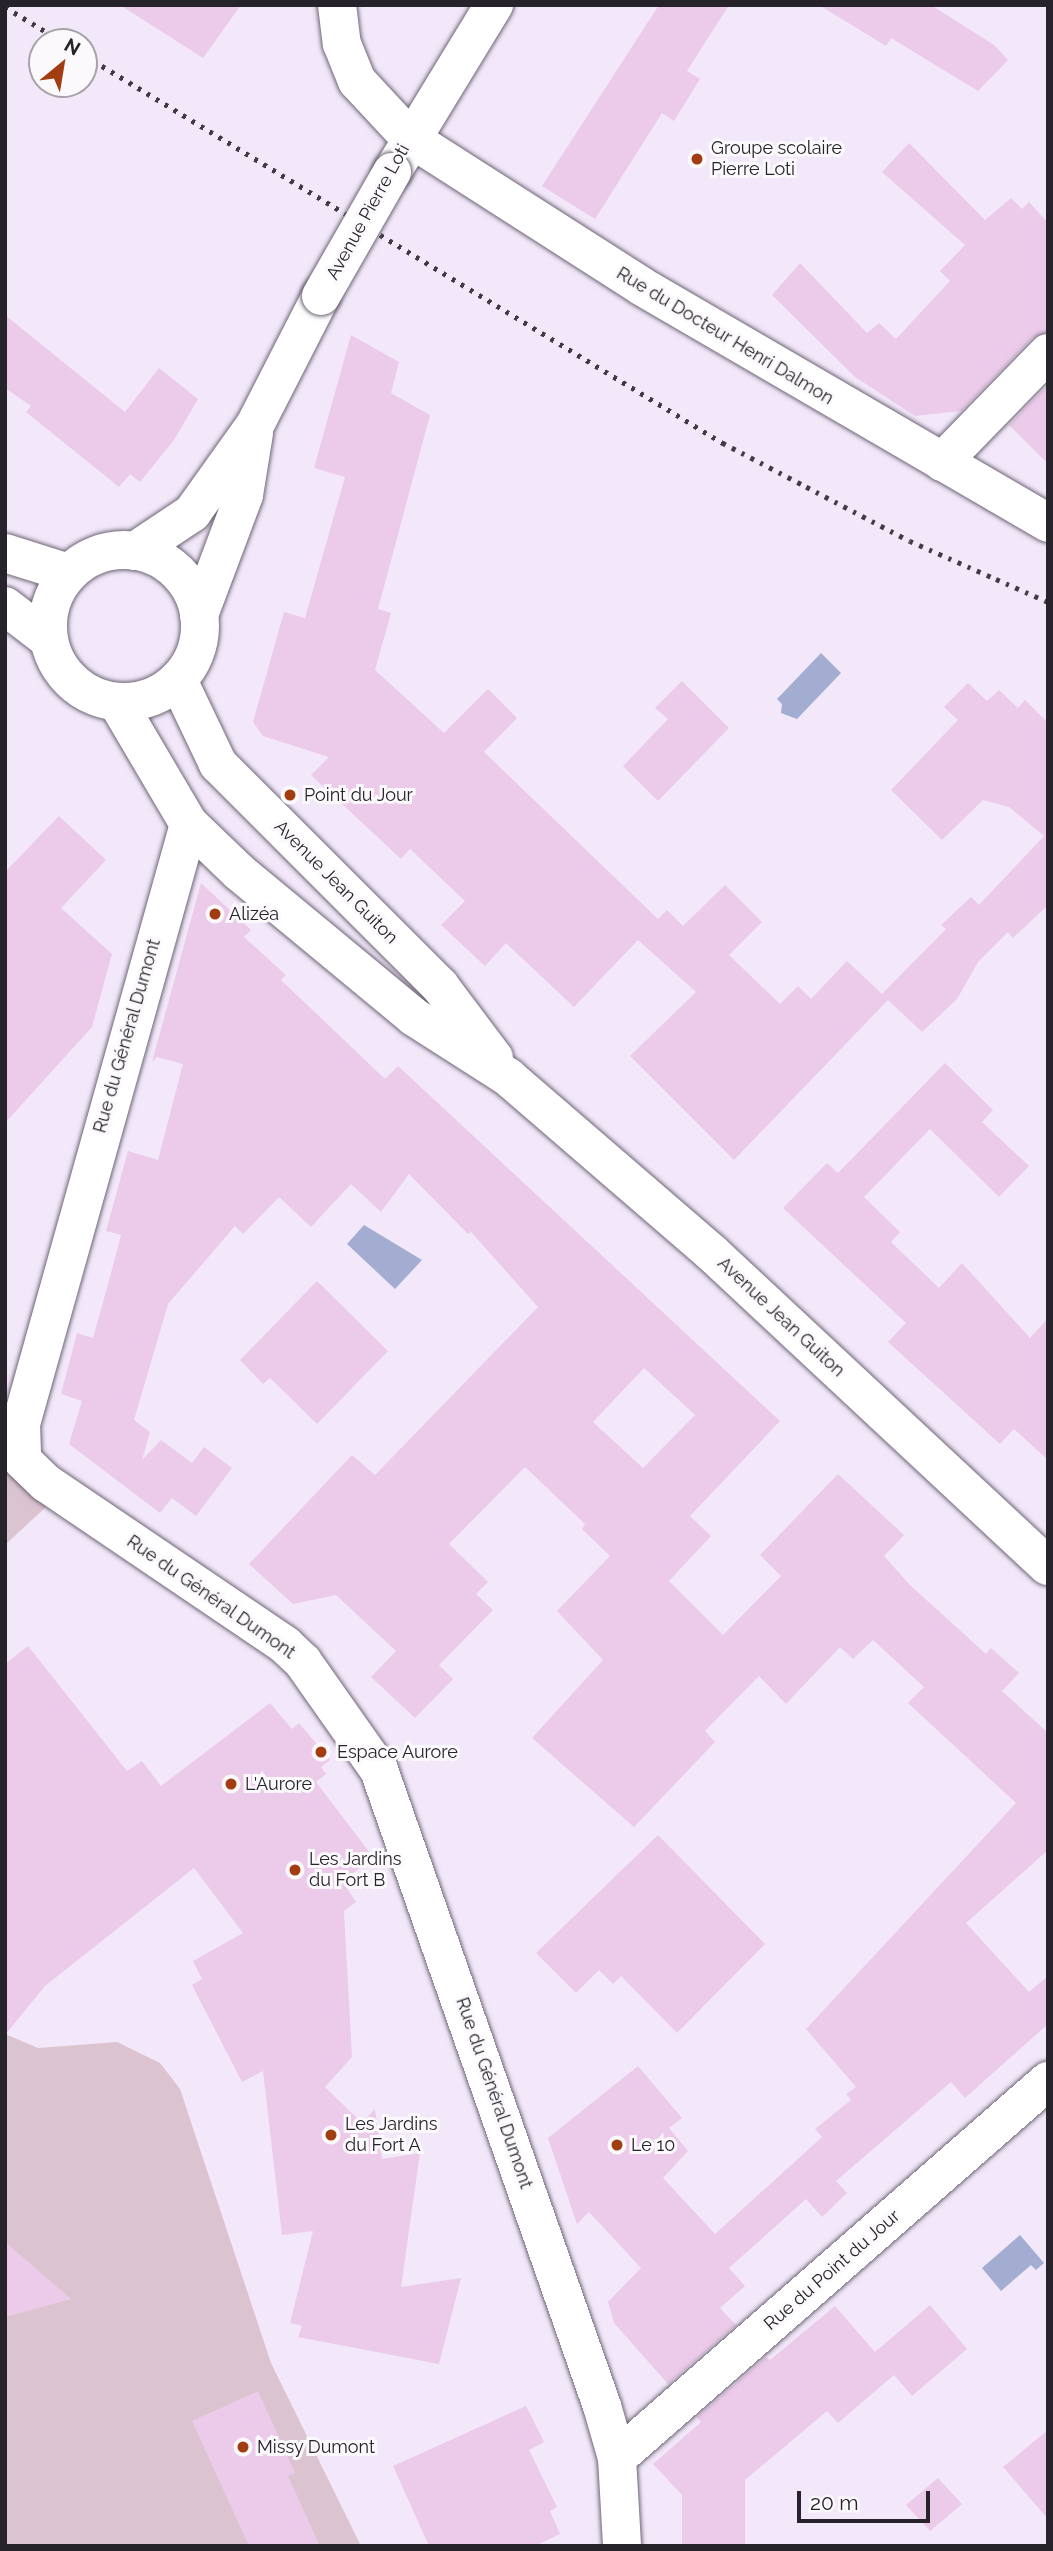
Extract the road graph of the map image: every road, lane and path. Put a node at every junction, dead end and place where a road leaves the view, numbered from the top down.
1 (337, 5) edge
2 (494, 5) edge
3 (410, 138) junction
4 (1048, 353) edge
5 (255, 425) junction
6 (942, 462) junction
7 (1048, 523) edge
8 (135, 551) junction
9 (5, 553) edge
10 (69, 573) junction
11 (5, 606) edge
12 (199, 615) junction
13 (48, 639) junction
14 (178, 680) junction
15 (117, 702) junction
16 (189, 824) junction
17 (508, 1077) junction
18 (14, 1459) edge
19 (1048, 1566) edge
20 (1048, 2081) edge
21 (617, 2458) junction
22 (622, 2546) edge

1 - 3 street, Rue du Docteur Henri Dalmon
2 - 3 street, Avenue Pierre Loti
3 - 5 street, Avenue Pierre Loti, bridge
3 - 6 street, Rue du Docteur Henri Dalmon
4 - 6 street
5 - 8 street, Avenue Pierre Loti
5 - 12 street, Avenue Pierre Loti
6 - 7 street, Rue du Docteur Henri Dalmon
8 - 10 street
8 - 12 street
9 - 10 street
10 - 13 street
11 - 13 street
12 - 14 street
13 - 15 street
14 - 15 street
14 - 17 street, Avenue Jean Guiton
15 - 16 street, Avenue Jean Guiton
16 - 17 street, Avenue Jean Guiton
16 - 18 street, Rue du Général Dumont
17 - 19 street, Avenue Jean Guiton
18 - 21 street, Rue du Général Dumont
20 - 21 street, Rue du Point du Jour
21 - 22 street, Rue du Général Dumont

